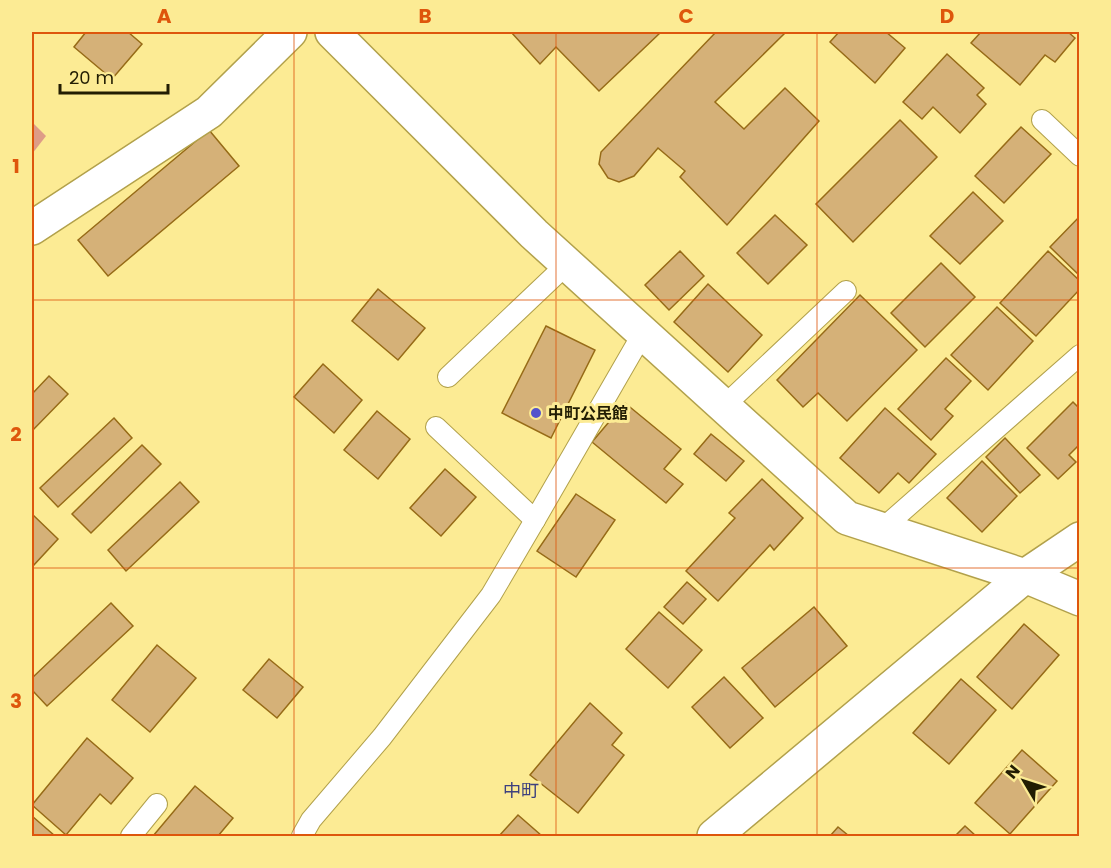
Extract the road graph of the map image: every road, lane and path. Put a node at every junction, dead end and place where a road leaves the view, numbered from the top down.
1 (290, 32) edge
2 (332, 32) edge
3 (1042, 120) dead end
4 (1080, 156) edge
5 (32, 228) edge
6 (567, 264) junction
7 (846, 291) dead end
8 (643, 333) junction
9 (1080, 355) edge
10 (448, 377) dead end
11 (724, 406) junction
12 (436, 427) dead end
13 (535, 520) junction
14 (882, 530) junction
15 (1080, 539) edge
16 (1025, 576) junction
17 (1080, 599) edge
18 (157, 804) dead end
19 (131, 837) edge
20 (302, 837) edge
21 (714, 837) edge

1 - 5 street
2 - 6 street
3 - 4 lane
6 - 8 street
6 - 10 lane
7 - 11 lane
8 - 11 street
8 - 13 lane
9 - 14 lane
11 - 14 street
12 - 13 lane
13 - 20 lane
14 - 16 street
15 - 16 street
16 - 17 street
16 - 21 street
18 - 19 lane

